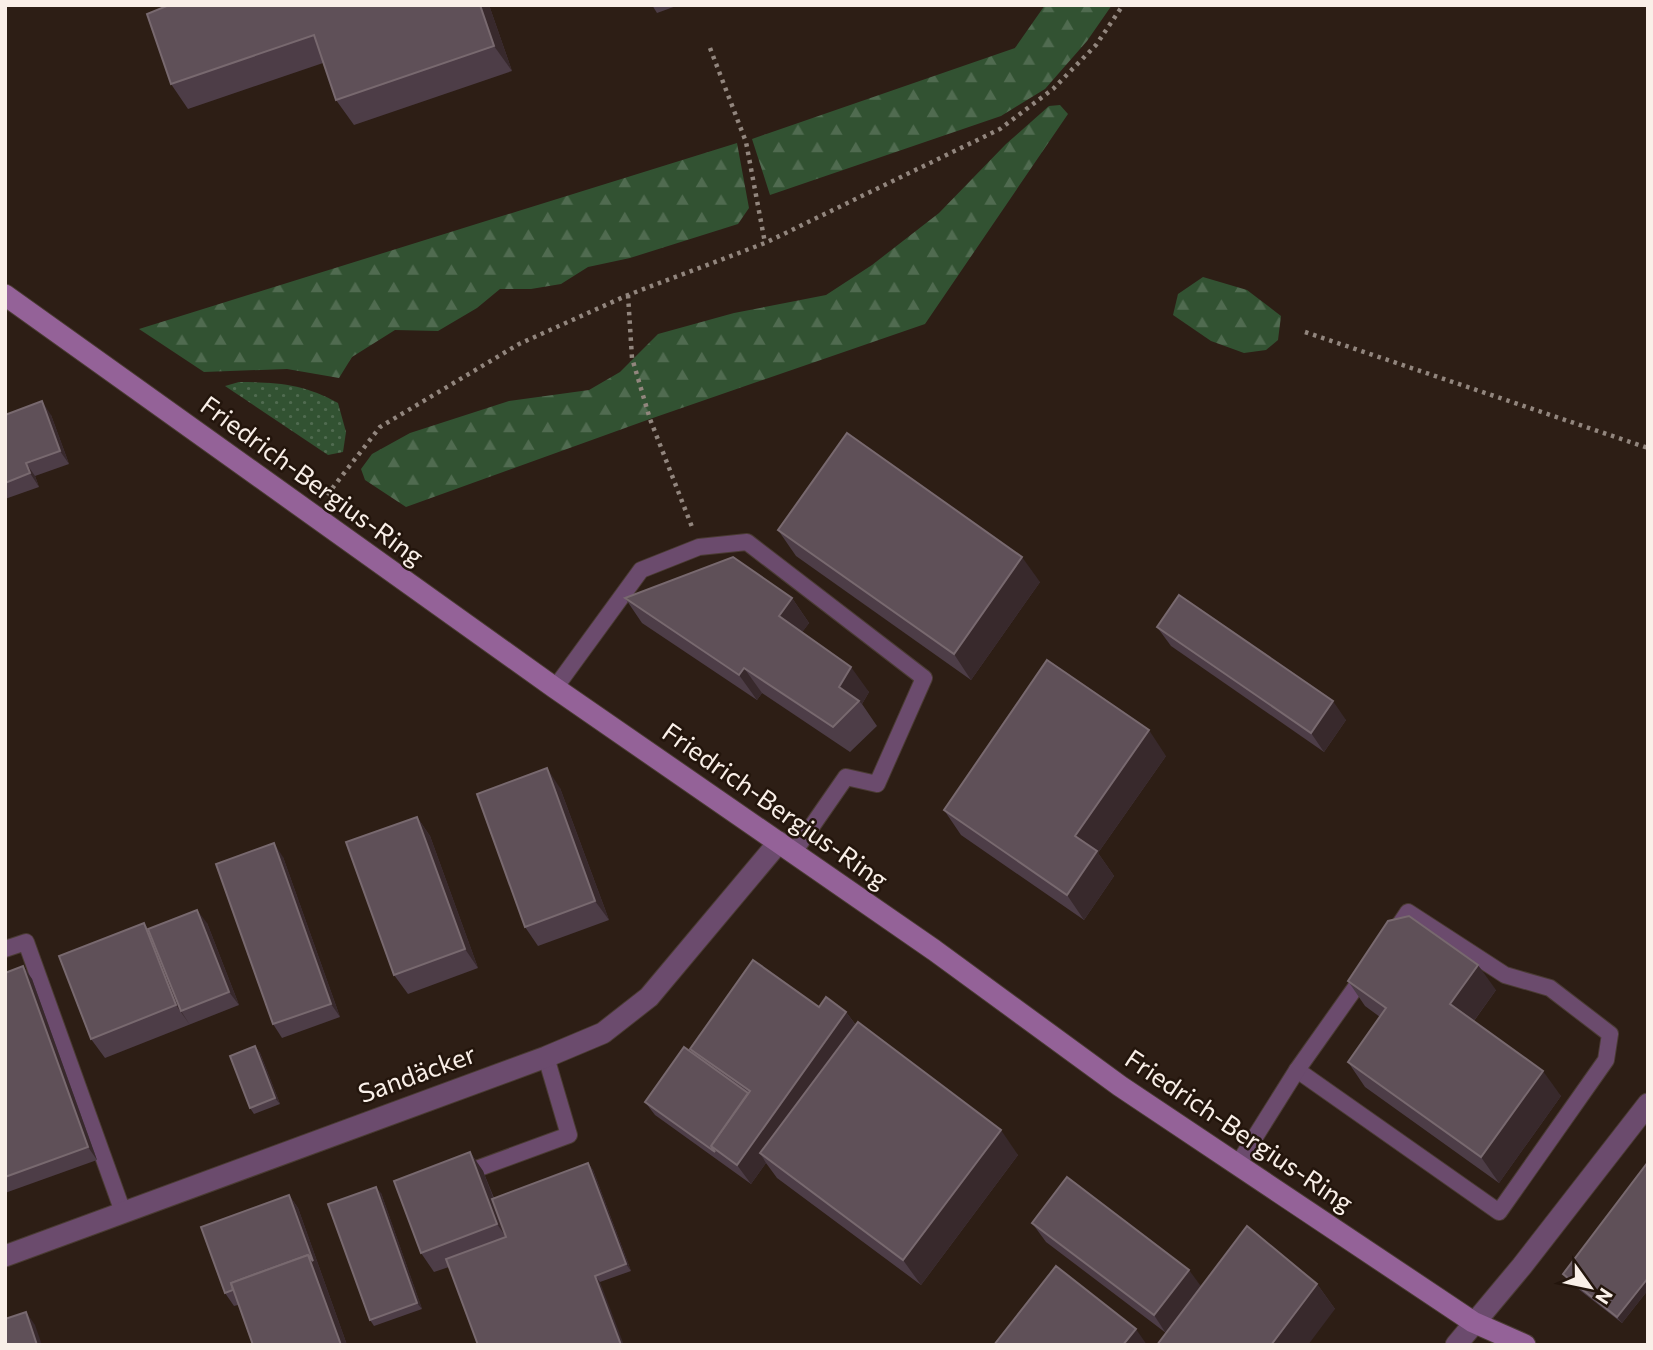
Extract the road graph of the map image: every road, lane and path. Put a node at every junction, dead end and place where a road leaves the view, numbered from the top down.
1 (1123, 5) edge
2 (710, 48) dead end
3 (765, 243) junction
4 (628, 295) junction
5 (10, 305) edge
6 (1305, 332) dead end
7 (1648, 449) edge
8 (311, 515) junction
9 (699, 547) junction
10 (555, 688) junction
11 (787, 847) junction
12 (5, 949) edge
13 (546, 1057) junction
14 (1297, 1070) junction
15 (1648, 1104) edge
16 (1238, 1164) junction
17 (458, 1176) edge
18 (123, 1212) junction
19 (5, 1256) edge
20 (1473, 1322) junction
21 (1456, 1345) edge
22 (1525, 1345) edge

1 - 3 path
2 - 3 path
3 - 4 path
4 - 8 path
4 - 9 path
5 - 8 street, Friedrich-Bergius-Ring
6 - 7 path
8 - 10 street, Friedrich-Bergius-Ring
9 - 10 lane
9 - 11 lane
10 - 11 street, Friedrich-Bergius-Ring
11 - 13 street, Sandäcker
11 - 16 street, Friedrich-Bergius-Ring
12 - 18 lane
13 - 17 lane
13 - 18 street, Sandäcker
14 - 14 lane
14 - 16 lane
15 - 20 street
16 - 20 street, Friedrich-Bergius-Ring
18 - 19 street, Sandäcker
20 - 21 street
20 - 22 street, Friedrich-Bergius-Ring

